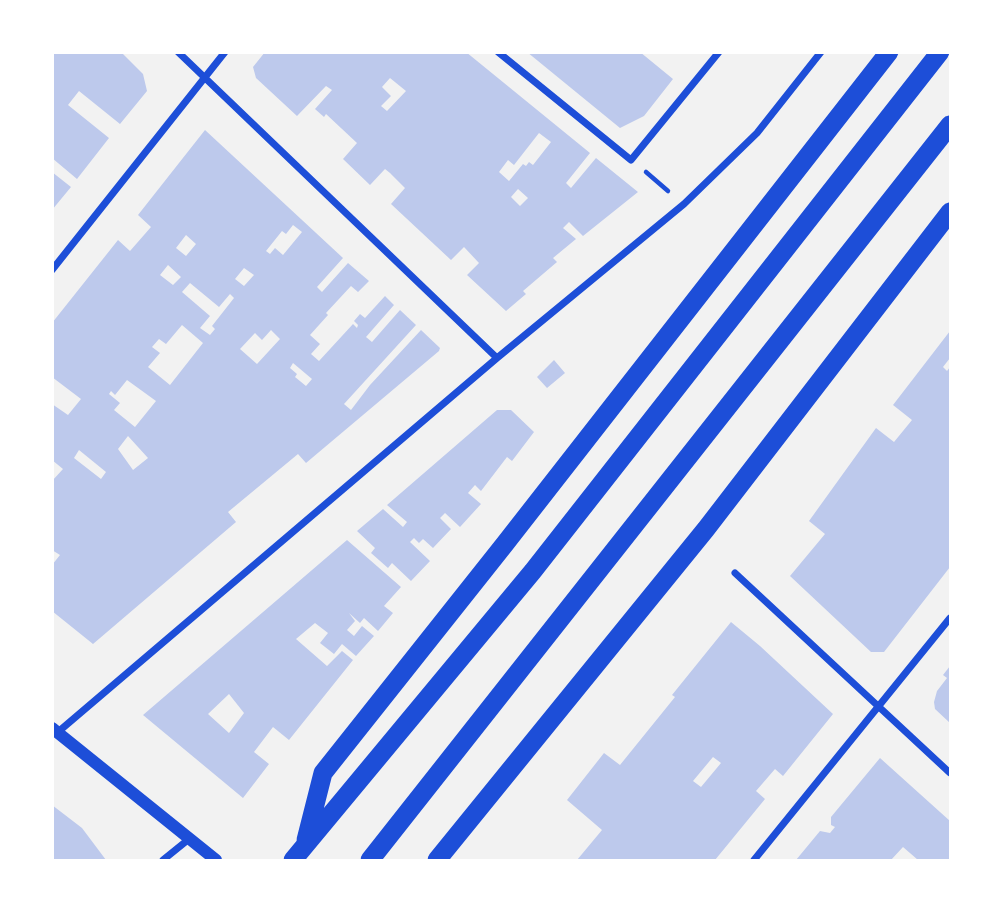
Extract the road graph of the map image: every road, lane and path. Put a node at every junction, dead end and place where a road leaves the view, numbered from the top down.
1 (178, 52) edge
2 (225, 52) edge
3 (498, 52) edge
4 (719, 52) edge
5 (821, 52) edge
6 (889, 52) edge
7 (940, 52) edge
8 (205, 78) junction
9 (950, 125) edge
10 (631, 160) junction
11 (684, 204) junction
12 (950, 212) edge
13 (52, 270) edge
14 (497, 358) junction
15 (735, 573) dead end
16 (950, 618) edge
17 (879, 708) junction
18 (55, 730) edge
19 (950, 773) edge
20 (189, 839) junction
21 (299, 854) edge
22 (214, 859) edge
23 (163, 860) edge
24 (370, 860) edge
25 (437, 860) edge
26 (754, 860) edge

1 - 8 street
2 - 8 street
3 - 10 street
4 - 10 street
5 - 11 street
6 - 21 highway
7 - 21 highway
8 - 13 street
8 - 14 street
9 - 24 highway
10 - 11 path
11 - 14 street
12 - 25 highway
14 - 18 street
15 - 17 street
16 - 17 street
17 - 19 street
17 - 26 street
18 - 20 street
20 - 22 street
20 - 23 street

